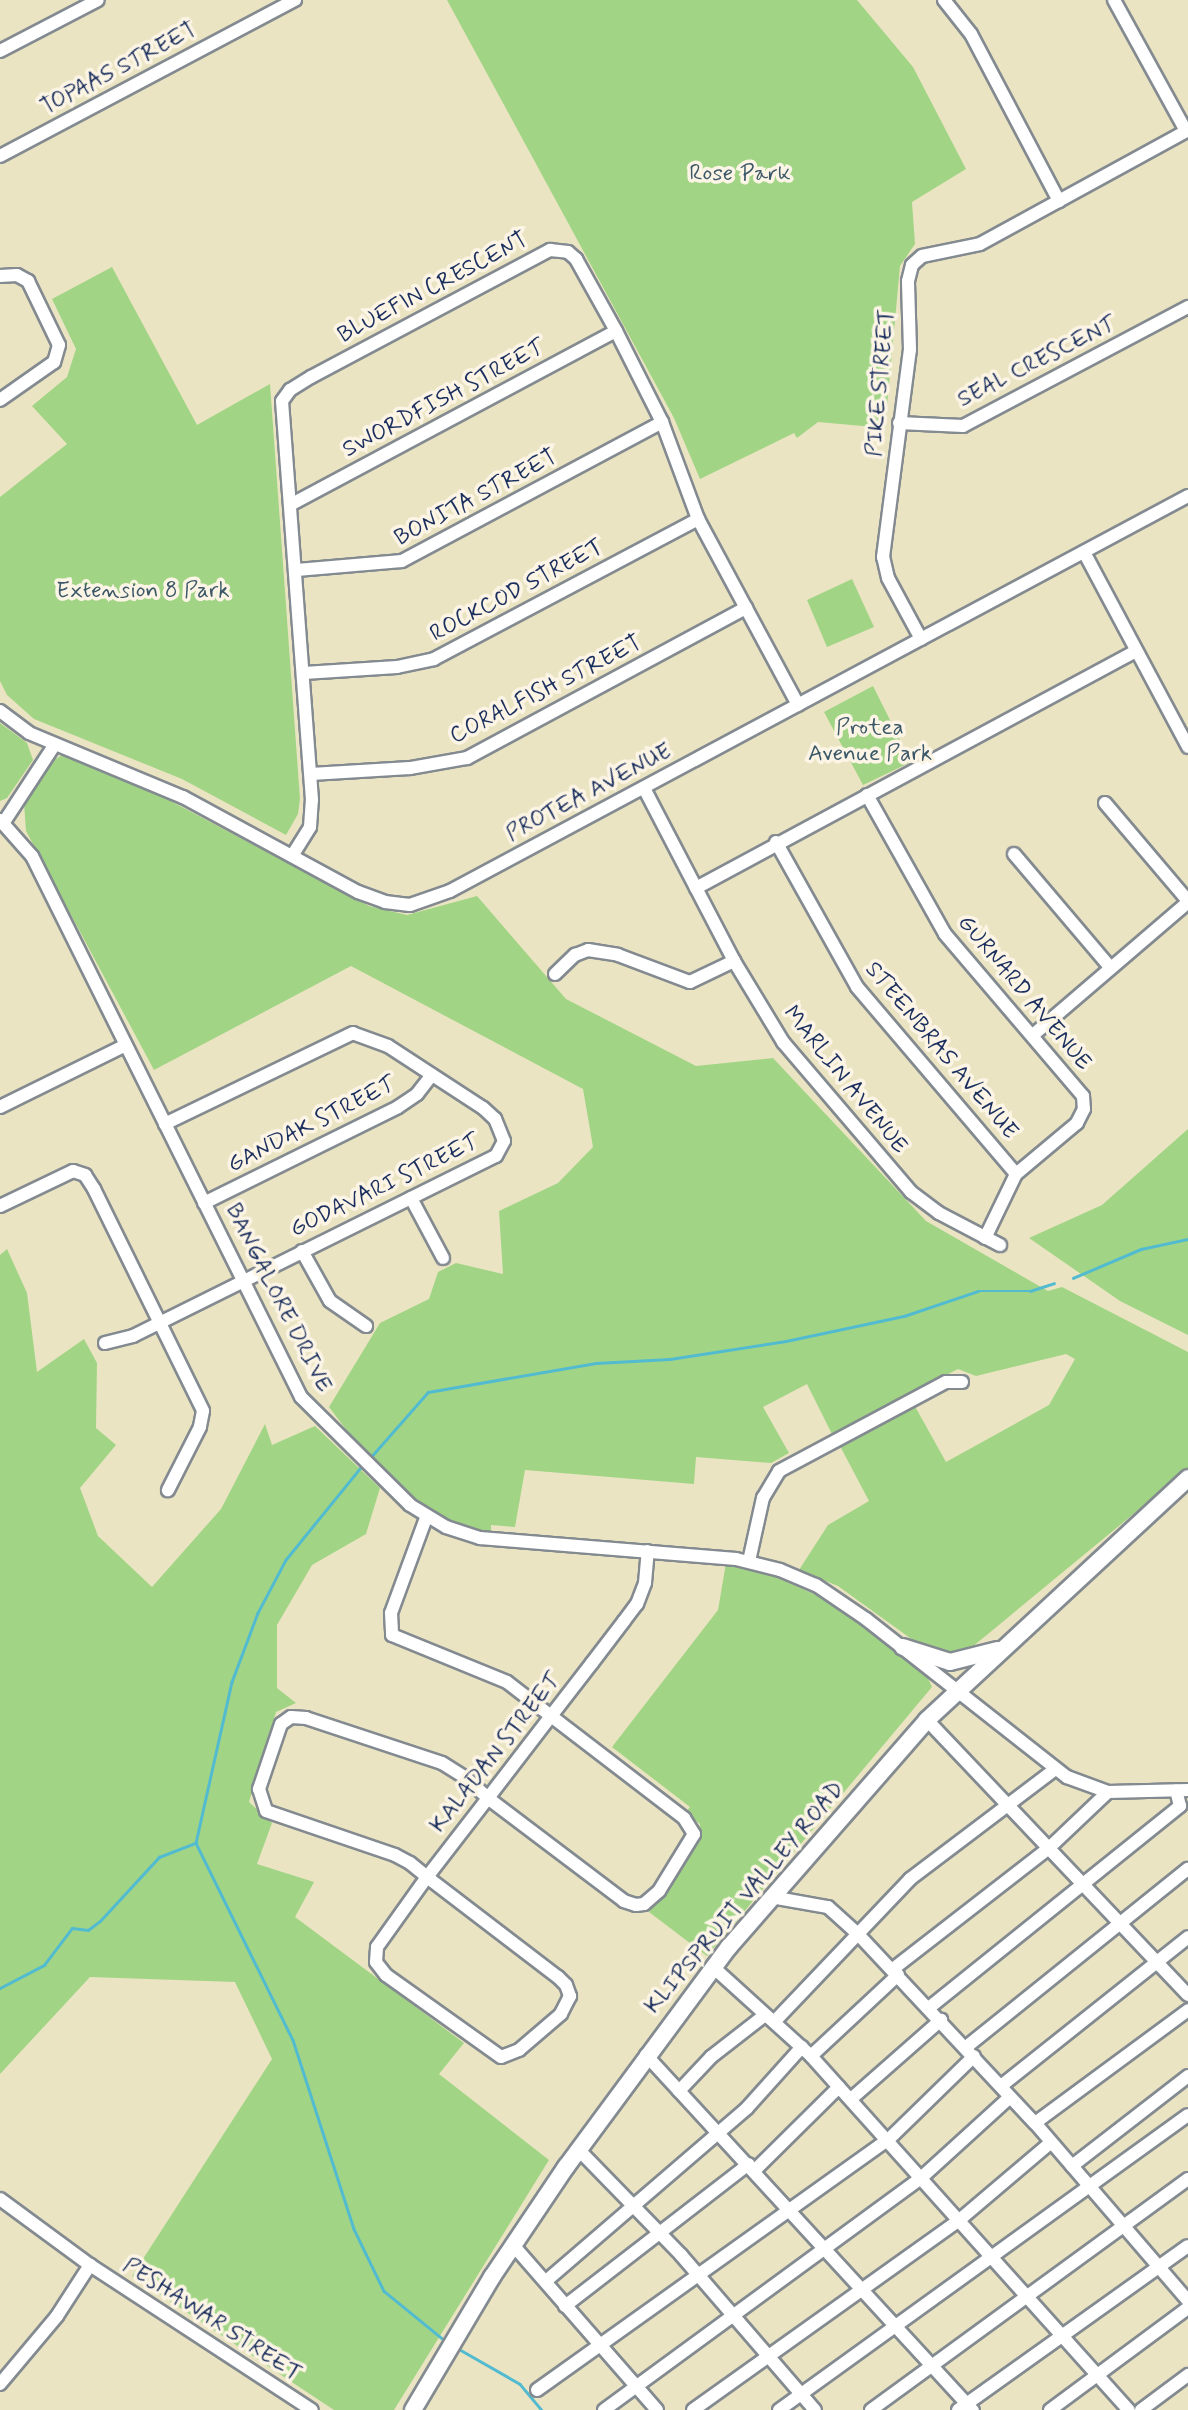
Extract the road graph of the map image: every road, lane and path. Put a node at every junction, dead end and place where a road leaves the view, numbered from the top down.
1 (98, 0) edge
2 (295, 0) edge
3 (944, 0) edge
4 (1114, 0) edge
5 (0, 51) edge
6 (1187, 131) edge
7 (0, 156) edge
8 (1059, 201) junction
9 (0, 276) edge
10 (1188, 307) edge
11 (615, 331) junction
12 (0, 400) edge
13 (662, 422) junction
14 (900, 423) junction
15 (1188, 496) edge
16 (292, 504) junction
17 (698, 519) junction
18 (1084, 552) junction
19 (297, 570) junction
20 (746, 608) junction
21 (920, 639) junction
22 (1135, 652) junction
23 (304, 673) junction
24 (798, 705) junction
25 (0, 711) edge
26 (55, 744) junction
27 (1188, 747) edge
28 (311, 774) junction
29 (644, 788) junction
30 (867, 795) junction
31 (1105, 803) dead end
32 (2, 821) edge
33 (776, 842) junction
34 (1014, 854) dead end
35 (292, 856) junction
36 (696, 888) junction
37 (1188, 901) edge
38 (734, 961) junction
39 (1110, 967) junction
40 (555, 974) dead end
41 (1033, 1035) junction
42 (126, 1045) junction
43 (432, 1075) junction
44 (0, 1107) edge
45 (165, 1124) junction
46 (1016, 1174) junction
47 (411, 1198) junction
48 (205, 1203) junction
49 (0, 1206) edge
50 (985, 1238) junction
51 (1000, 1245) dead end
52 (302, 1251) junction
53 (443, 1258) dead end
54 (243, 1281) junction
55 (160, 1323) junction
56 (366, 1326) dead end
57 (105, 1343) dead end
58 (962, 1382) dead end
59 (1188, 1478) edge
60 (168, 1490) dead end
61 (426, 1518) junction
62 (648, 1551) junction
63 (749, 1560) junction
64 (903, 1647) junction
65 (1000, 1649) junction
66 (957, 1692) junction
67 (551, 1716) junction
68 (927, 1720) junction
69 (1054, 1770) junction
70 (1182, 1790) edge
71 (1108, 1792) junction
72 (488, 1798) junction
73 (1007, 1805) junction
74 (1184, 1810) edge
75 (1050, 1847) junction
76 (1188, 1869) edge
77 (427, 1877) junction
78 (1086, 1886) junction
79 (771, 1897) junction
80 (1122, 1924) junction
81 (856, 1932) junction
82 (1188, 1937) edge
83 (1158, 1962) junction
84 (713, 1967) junction
85 (896, 1972) junction
86 (1188, 1995) edge
87 (930, 2007) junction
88 (1188, 2010) edge
89 (770, 2018) junction
90 (941, 2020) junction
91 (807, 2052) junction
92 (970, 2052) junction
93 (646, 2055) junction
94 (1188, 2076) edge
95 (1001, 2086) junction
96 (839, 2087) junction
97 (679, 2091) junction
98 (1010, 2097) junction
99 (850, 2099) junction
100 (1188, 2115) edge
101 (1035, 2123) junction
102 (719, 2134) junction
103 (888, 2140) junction
104 (1049, 2144) junction
105 (578, 2150) junction
106 (1072, 2166) junction
107 (752, 2167) junction
108 (921, 2178) junction
109 (1188, 2179) edge
110 (1091, 2187) junction
111 (0, 2199) edge
112 (633, 2204) junction
113 (790, 2209) junction
114 (957, 2222) junction
115 (1124, 2226) junction
116 (659, 2232) junction
117 (513, 2245) junction
118 (1188, 2246) edge
119 (825, 2250) junction
120 (989, 2256) junction
121 (90, 2265) junction
122 (1159, 2266) junction
123 (696, 2272) junction
124 (546, 2281) junction
125 (861, 2288) junction
126 (1029, 2297) junction
127 (1188, 2301) edge
128 (565, 2306) junction
129 (1188, 2308) edge
130 (733, 2316) junction
131 (898, 2325) junction
132 (1063, 2336) junction
133 (600, 2345) junction
134 (766, 2356) junction
135 (932, 2365) junction
136 (1188, 2375) edge
137 (1097, 2376) junction
138 (0, 2384) edge
139 (635, 2386) junction
140 (537, 2389) dead end
141 (801, 2394) junction
142 (966, 2408) edge
143 (312, 2410) edge
144 (412, 2410) edge
145 (604, 2410) edge
146 (657, 2410) edge
147 (693, 2410) edge
148 (779, 2410) edge
149 (816, 2410) edge
150 (871, 2410) edge
151 (1051, 2410) edge
152 (1129, 2410) edge
153 (1141, 2410) edge

1 - 5 street
2 - 7 street, TOPAAS STREET
3 - 8 street
4 - 6 street
6 - 8 street, PIKE STREET
8 - 14 street, PIKE STREET
9 - 12 street
10 - 14 street, SEAL CRESCENT
11 - 13 street, BLUEFIN CRESCENT
11 - 16 street, SWORDFISH STREET
11 - 16 street, BLUEFIN CRESCENT
13 - 17 street, BLUEFIN CRESCENT
13 - 19 street, BONITA STREET
14 - 21 street, PIKE STREET
15 - 18 street, PROTEA AVENUE
16 - 19 street, BLUEFIN CRESCENT
17 - 20 street, BLUEFIN CRESCENT
17 - 23 street, ROCKCOD STREET
18 - 21 street, PROTEA AVENUE
18 - 22 street
19 - 23 street, BLUEFIN CRESCENT
20 - 24 street, BLUEFIN CRESCENT
20 - 28 street, CORALFISH STREET
21 - 24 street, PROTEA AVENUE
22 - 27 street
22 - 30 street
23 - 28 street, BLUEFIN CRESCENT
24 - 29 street, PROTEA AVENUE
25 - 26 street, PROTEA AVENUE
26 - 32 street
26 - 35 street, PROTEA AVENUE
28 - 35 street, BLUEFIN CRESCENT
29 - 35 street, PROTEA AVENUE
29 - 36 street, MARLIN AVENUE
30 - 33 street
30 - 41 street, GURNARD AVENUE
31 - 37 street
32 - 42 street, BANGALORE DRIVE
33 - 36 street
33 - 46 street, STEENBRAS AVENUE
34 - 39 street
36 - 38 street, MARLIN AVENUE
37 - 39 street
38 - 40 street
38 - 50 street, MARLIN AVENUE
39 - 41 street
41 - 46 street, GURNARD AVENUE
42 - 44 street
42 - 45 street, BANGALORE DRIVE
43 - 45 street, GODAVARI STREET
43 - 47 street, GODAVARI STREET
43 - 48 street, GANDAK STREET
45 - 48 street, BANGALORE DRIVE
46 - 50 street, GURNARD AVENUE
47 - 52 street, GODAVARI STREET
47 - 53 street
48 - 54 street, BANGALORE DRIVE
49 - 55 street
50 - 51 street, MARLIN AVENUE
52 - 54 street, GODAVARI STREET
52 - 56 street
54 - 55 street, GODAVARI STREET
54 - 61 street, BANGALORE DRIVE
55 - 57 street, GODAVARI STREET
55 - 60 street
58 - 63 street
59 - 65 main road, KLIPSPRUIT VALLEY ROAD
61 - 62 street, BANGALORE DRIVE
61 - 67 street
62 - 63 street, BANGALORE DRIVE
62 - 67 street, KALADAN STREET
63 - 64 street, BANGALORE DRIVE
64 - 65 main road
64 - 66 street, BANGALORE DRIVE
65 - 66 main road, KLIPSPRUIT VALLEY ROAD
66 - 68 main road, KLIPSPRUIT VALLEY ROAD
66 - 69 street, BANGALORE DRIVE
67 - 72 street, KALADAN STREET
67 - 72 street
68 - 73 street
68 - 79 main road, KLIPSPRUIT VALLEY ROAD
69 - 71 street, BANGALORE DRIVE
69 - 73 street
70 - 71 street
70 - 74 street
71 - 75 street
72 - 77 street, KALADAN STREET
72 - 77 street
73 - 75 street
73 - 81 street
74 - 78 street
75 - 78 street
75 - 85 street
76 - 80 street
77 - 77 street, KALADAN STREET
78 - 80 street
78 - 87 street
79 - 81 street
79 - 84 main road, KLIPSPRUIT VALLEY ROAD
80 - 83 street
80 - 92 street
81 - 85 street
81 - 89 street
82 - 83 street
83 - 86 street
83 - 95 street
84 - 89 street
84 - 93 main road, KLIPSPRUIT VALLEY ROAD
85 - 87 street
85 - 91 street
87 - 90 street
88 - 101 street
89 - 91 street
89 - 97 street
90 - 92 street
90 - 99 street
91 - 96 street
91 - 102 street
92 - 95 street
92 - 103 street
93 - 97 street
93 - 105 main road, KLIPSPRUIT VALLEY ROAD
94 - 106 street
95 - 98 street
96 - 99 street
96 - 107 street
97 - 102 street
98 - 101 street
98 - 108 street
99 - 103 street
100 - 110 street
101 - 104 street
102 - 107 street
102 - 112 street
103 - 108 street
103 - 113 street
104 - 106 street
104 - 114 street
105 - 112 street
105 - 117 main road, KLIPSPRUIT VALLEY ROAD
106 - 110 street
107 - 113 street
107 - 116 street
108 - 114 street
108 - 119 street
109 - 115 street
110 - 115 street
110 - 120 street
111 - 121 street, PESHAWAR STREET
112 - 116 street
112 - 124 street
113 - 119 street
113 - 123 street
114 - 120 street
114 - 125 street
115 - 122 street
115 - 126 street
116 - 123 street
116 - 128 street
117 - 124 street
117 - 144 main road, KLIPSPRUIT VALLEY ROAD
118 - 122 street
119 - 125 street
119 - 130 street
120 - 126 street
120 - 131 street
121 - 138 street
121 - 143 street, PESHAWAR STREET
122 - 127 street
122 - 132 street
123 - 130 street
123 - 133 street
124 - 128 street
125 - 131 street
125 - 134 street
126 - 132 street
126 - 135 street
128 - 133 street
129 - 137 street
130 - 134 street
130 - 139 street
131 - 135 street
131 - 141 street
132 - 137 street
132 - 142 street
133 - 139 street
133 - 140 street
134 - 141 street
134 - 147 street
135 - 142 street
135 - 150 street
136 - 153 street
137 - 151 street
137 - 152 street
139 - 145 street
139 - 146 street
141 - 148 street
141 - 149 street

